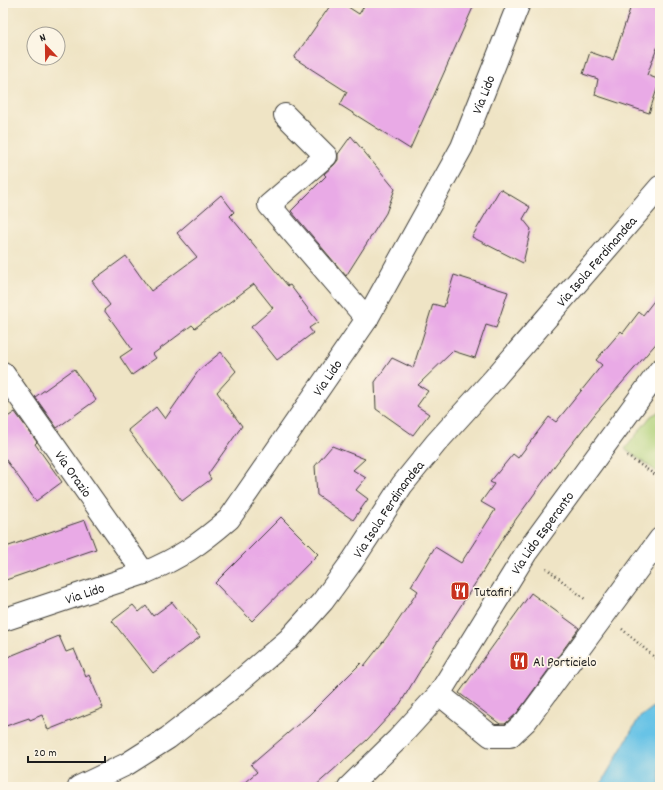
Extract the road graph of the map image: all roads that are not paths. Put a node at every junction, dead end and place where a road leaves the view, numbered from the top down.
1 (519, 3) edge
2 (285, 115) dead end
3 (660, 187) edge
4 (367, 319) junction
5 (660, 370) edge
6 (3, 373) edge
7 (660, 539) edge
8 (144, 573) junction
9 (3, 620) edge
10 (438, 694) junction
11 (79, 787) edge
12 (349, 787) edge

1 - 4 street, Via Lido
2 - 4 street
3 - 11 street, Via Isola Ferdinandea
4 - 8 street, Via Lido
5 - 10 street, Via Lido Esperanto
6 - 8 street, Via Orazio
7 - 10 street
8 - 9 street, Via Lido
10 - 12 street, Via Lido Esperanto

